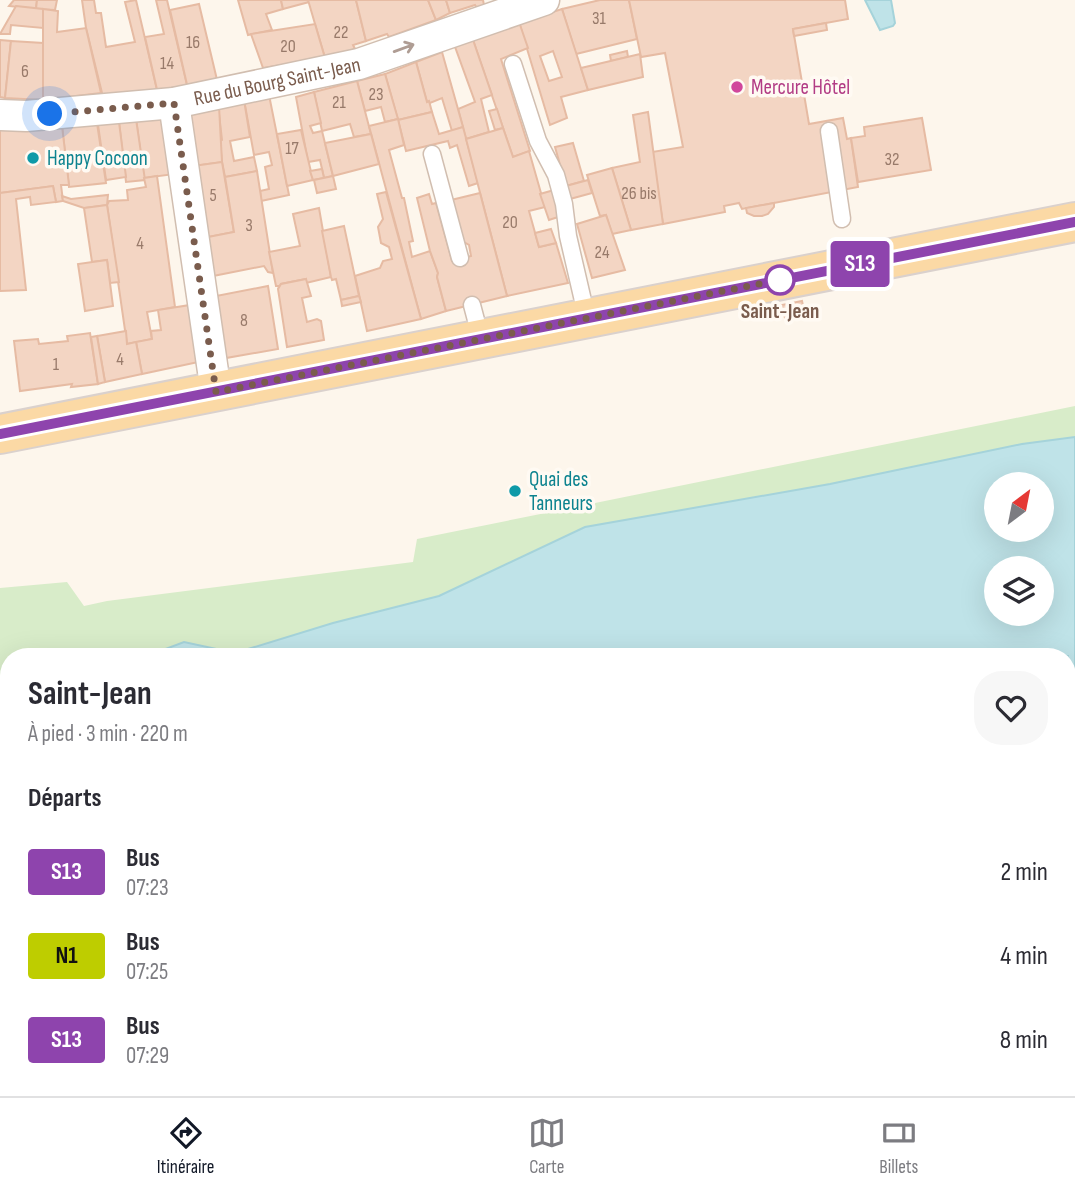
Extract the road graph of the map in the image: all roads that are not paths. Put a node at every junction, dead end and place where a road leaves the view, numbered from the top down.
1 (544, 0) edge
2 (513, 64) dead end
3 (174, 103) junction
4 (0, 115) edge
5 (829, 131) dead end
6 (432, 154) dead end
7 (842, 219) dead end
8 (1075, 222) edge
9 (460, 258) dead end
10 (587, 318) junction
11 (216, 392) junction
12 (0, 434) edge

3 -> 1 street, Rue du Bourg Saint-Jean
2 - 10 lane
3 - 4 street, Rue du Bourg Saint-Jean
3 - 11 street
5 - 7 lane
6 - 9 lane
8 - 10 main road
10 - 11 main road
11 - 12 main road

